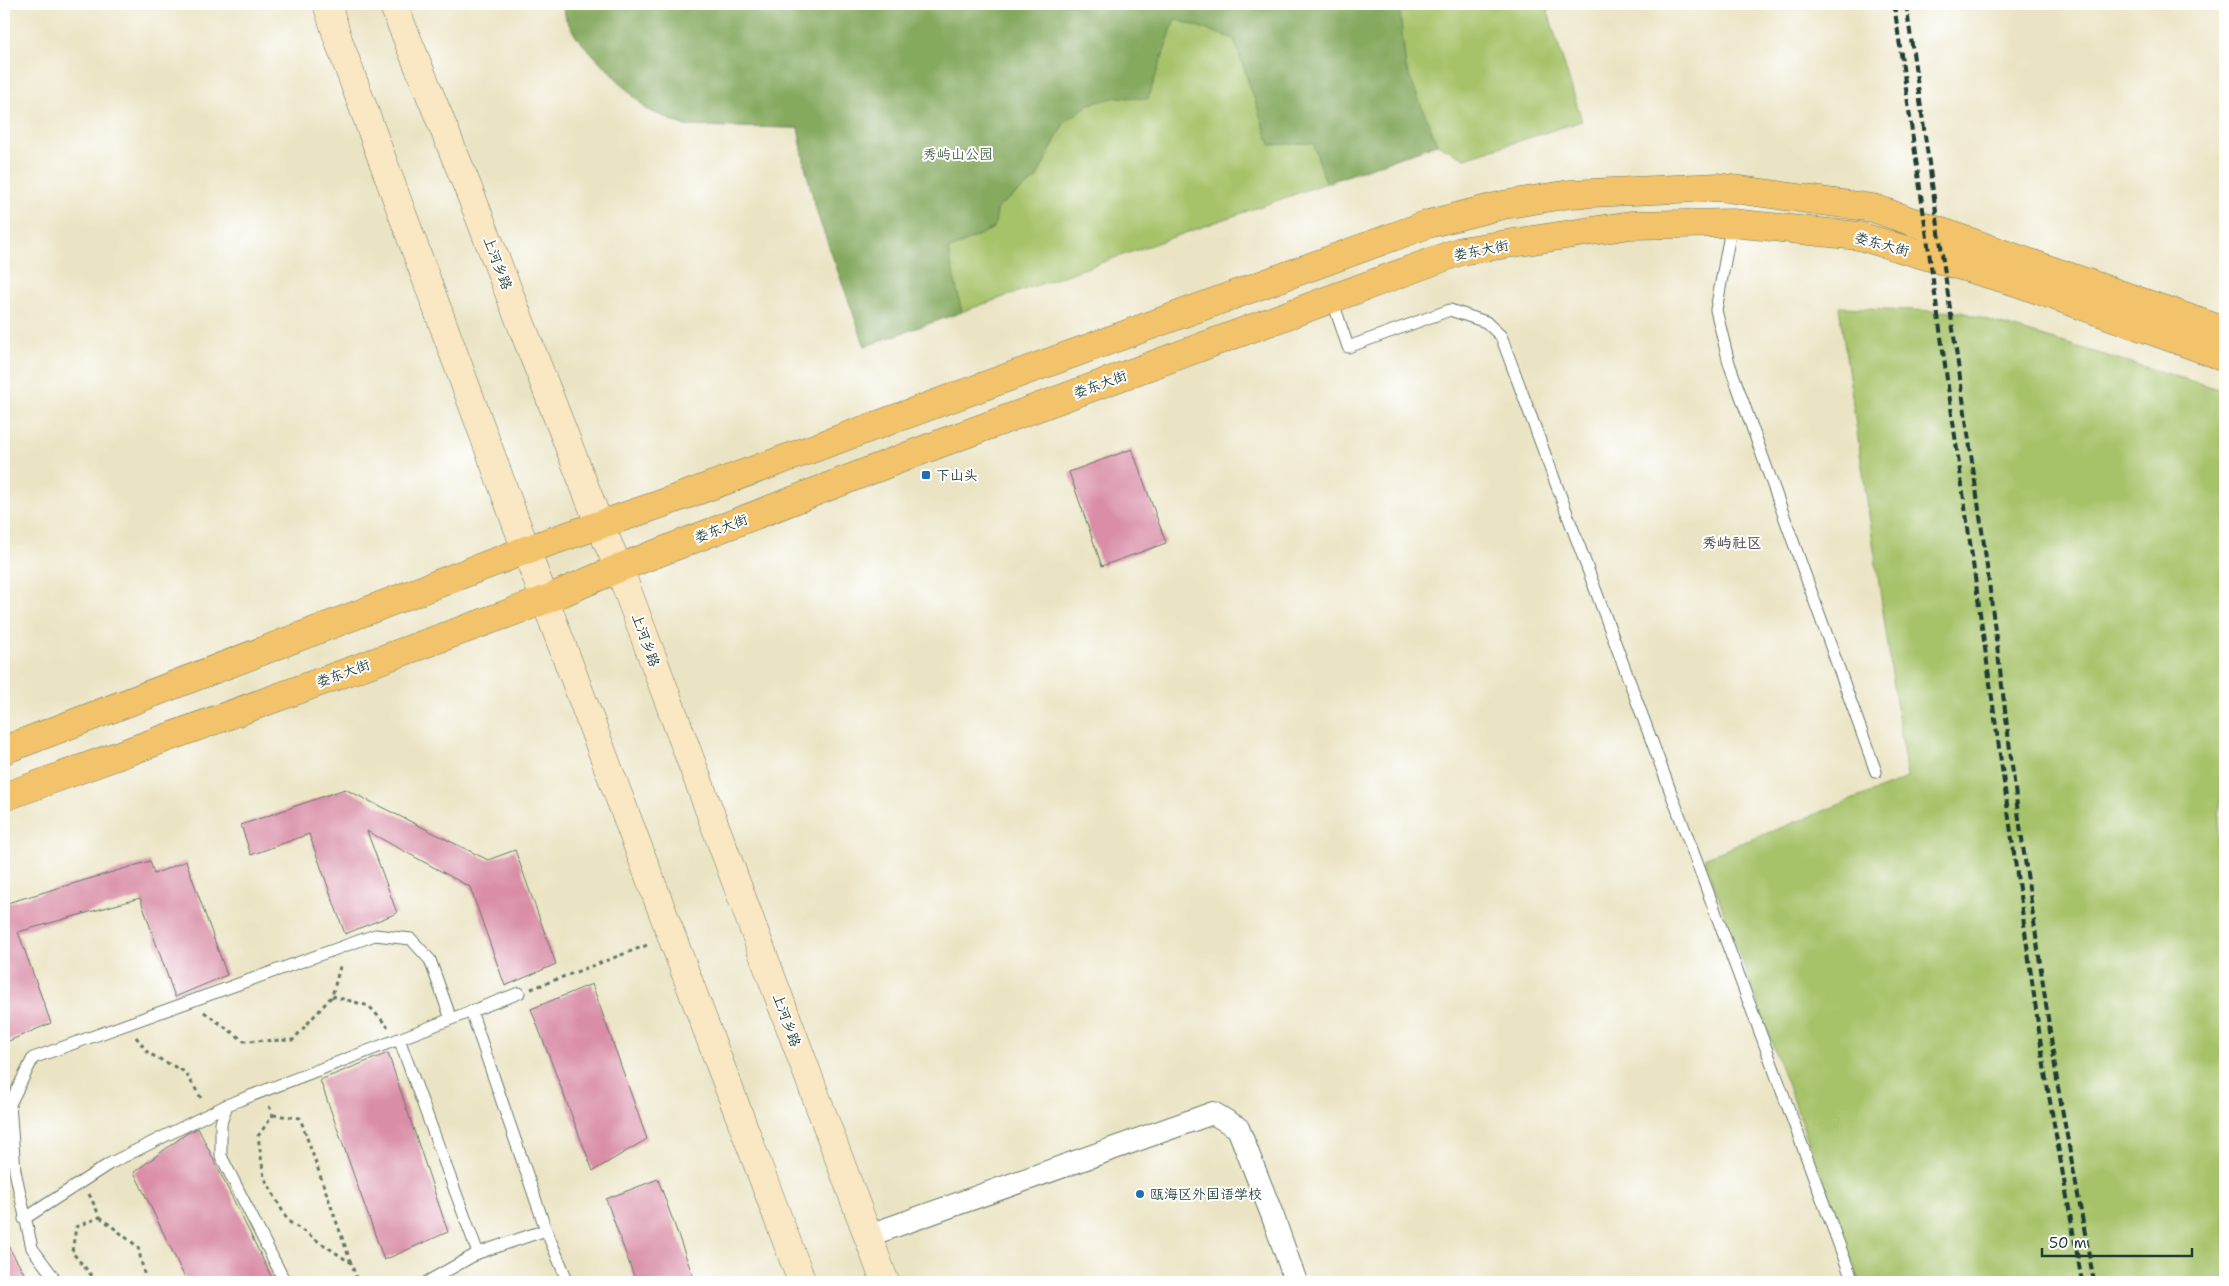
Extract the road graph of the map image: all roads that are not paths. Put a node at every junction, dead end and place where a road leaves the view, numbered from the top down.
1 (327, 4) edge
2 (393, 4) edge
3 (1732, 223) junction
4 (1332, 298) junction
5 (2225, 331) edge
6 (2225, 357) edge
7 (600, 526) junction
8 (526, 550) junction
9 (619, 568) junction
10 (545, 600) junction
11 (4, 750) edge
12 (1876, 772) dead end
13 (4, 797) edge
14 (519, 993) road end
15 (470, 1011) junction
16 (451, 1019) junction
17 (399, 1039) junction
18 (227, 1105) junction
19 (24, 1219) junction
20 (546, 1230) junction
21 (868, 1236) junction
22 (478, 1253) junction
23 (57, 1282) edge
24 (285, 1282) edge
25 (427, 1282) edge
26 (568, 1282) edge
27 (802, 1282) edge
28 (884, 1282) edge
29 (1296, 1282) edge
30 (1853, 1282) edge

1 - 8 main road
2 - 7 main road, 上河乡路
3 - 4 main road, 娄东大街
3 - 6 main road, 娄东大街
3 - 12 lane
4 - 9 main road, 娄东大街
4 - 30 lane
5 - 7 main road
7 - 8 main road
7 - 9 main road, 上河乡路
8 - 10 main road
8 - 11 main road
9 - 10 main road, 娄东大街
9 - 21 main road, 上河乡路
10 - 13 main road, 娄东大街
10 - 27 main road
14 - 15 lane
15 - 16 lane
15 - 20 lane
16 - 17 lane
16 - 19 lane
17 - 18 lane
17 - 22 lane
18 - 19 lane
18 - 24 lane
19 - 23 lane
20 - 22 lane
20 - 26 lane
21 - 28 main road, 上河乡路
21 - 29 street
22 - 25 lane

